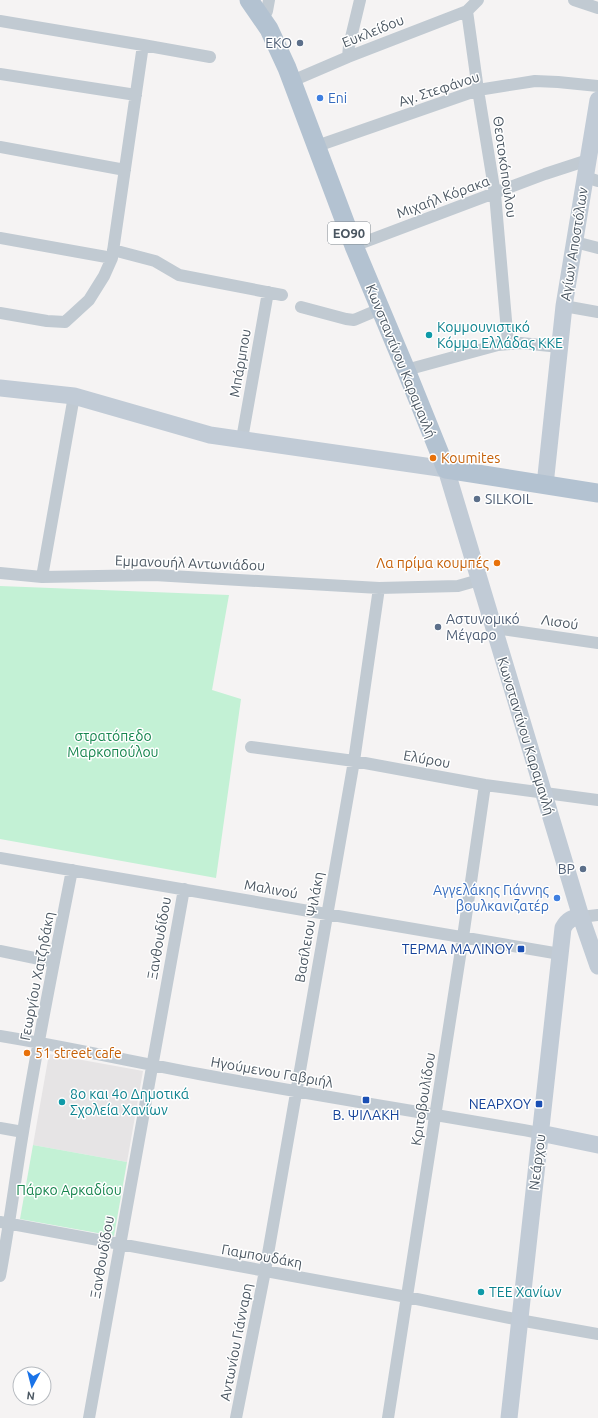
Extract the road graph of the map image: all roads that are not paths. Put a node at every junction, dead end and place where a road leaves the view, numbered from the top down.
1 (249, 0) edge
2 (270, 0) edge
3 (360, 0) edge
4 (478, 0) edge
5 (574, 0) edge
6 (598, 8) edge
7 (467, 11) junction
8 (263, 19) junction
9 (0, 21) edge
10 (143, 45) junction
11 (210, 57) dead end
12 (348, 57) junction
13 (0, 74) edge
14 (292, 81) junction
15 (598, 86) edge
16 (478, 90) junction
17 (136, 95) junction
18 (598, 100) edge
19 (317, 146) junction
20 (0, 147) edge
21 (592, 152) edge
22 (125, 170) junction
23 (592, 179) edge
24 (495, 194) junction
25 (0, 238) edge
26 (574, 242) junction
27 (354, 246) junction
28 (598, 248) edge
29 (112, 254) junction
30 (268, 292) junction
31 (282, 295) dead end
32 (564, 306) junction
33 (301, 307) dead end
34 (380, 309) junction
35 (598, 312) edge
36 (0, 313) edge
37 (508, 343) junction
38 (560, 347) junction
39 (406, 370) junction
40 (0, 388) edge
41 (74, 396) junction
42 (242, 439) junction
43 (446, 469) junction
44 (545, 485) junction
45 (598, 493) edge
46 (0, 573) edge
47 (42, 577) junction
48 (479, 580) junction
49 (379, 588) junction
50 (494, 628) junction
51 (598, 643) edge
52 (251, 747) dead end
53 (354, 761) junction
54 (486, 785) junction
55 (543, 793) junction
56 (598, 800) edge
57 (0, 858) edge
58 (72, 870) junction
59 (184, 889) junction
60 (327, 914) junction
61 (598, 914) edge
62 (581, 917) junction
63 (463, 937) junction
64 (0, 951) edge
65 (560, 954) junction
66 (54, 962) junction
67 (598, 966) edge
68 (0, 1036) edge
69 (39, 1042) junction
70 (152, 1066) junction
71 (295, 1092) junction
72 (435, 1114) junction
73 (0, 1128) edge
74 (23, 1132) junction
75 (540, 1133) junction
76 (598, 1145) edge
77 (5, 1223) edge
78 (120, 1245) junction
79 (265, 1271) junction
80 (0, 1276) edge
81 (407, 1297) junction
82 (518, 1320) junction
83 (598, 1334) edge
84 (89, 1418) edge
85 (236, 1418) edge
86 (388, 1418) edge
87 (509, 1418) edge

1 - 8 main road, Κωνσταντίνου Καραμανλή / ΕΟ90
2 - 8 street
3 - 12 street
4 - 7 street
5 - 6 street
7 - 12 street, Ευκλείδου
7 - 16 street, Θεοτοκόπουλου
8 - 14 main road, Κωνσταντίνου Καραμανλή / ΕΟ90
9 - 10 street
10 - 11 street
10 - 17 street
12 - 14 street, Ευκλείδου
13 - 17 street
14 - 19 main road, Κωνσταντίνου Καραμανλή / ΕΟ90
15 - 16 street, Αγ. Στεφάνου
16 - 19 street, Αγ. Στεφάνου
16 - 24 street, Θεοτοκόπουλου
17 - 22 street
18 - 21 main road, Αγίων Αποστόλων
19 - 27 main road, Κωνσταντίνου Καραμανλή / ΕΟ90
20 - 22 street
21 - 23 main road, Αγίων Αποστόλων
21 - 24 street, Μιχαήλ Κόρακα
22 - 29 street
23 - 26 main road, Αγίων Αποστόλων
24 - 27 street, Μιχαήλ Κόρακα
24 - 37 street, Θεοτοκόπουλου
25 - 29 street
26 - 28 street
26 - 32 main road, Αγίων Αποστόλων
27 - 34 main road, Κωνσταντίνου Καραμανλή / ΕΟ90
29 - 30 street
29 - 36 street
30 - 31 street
30 - 42 street, Μπάρμπου
32 - 35 street
32 - 38 main road, Αγίων Αποστόλων
33 - 34 street
34 - 39 main road, Κωνσταντίνου Καραμανλή / ΕΟ90
37 - 38 street
37 - 39 street
38 - 44 main road, Αγίων Αποστόλων
39 - 43 main road, Κωνσταντίνου Καραμανλή / ΕΟ90
40 - 41 main road
41 - 42 main road
41 - 47 street
42 - 43 main road
43 - 44 main road
43 - 48 main road, Κωνσταντίνου Καραμανλή / ΕΟ90
44 - 45 main road
46 - 47 street, Εμμανουήλ Αντωνιάδου
47 - 49 street, Εμμανουήλ Αντωνιάδου
48 - 49 street, Εμμανουήλ Αντωνιάδου
48 - 50 main road, Κωνσταντίνου Καραμανλή / ΕΟ90
49 - 53 street, Βασίλειου Ψιλάκη
50 - 51 street, Λισού
50 - 55 main road, Κωνσταντίνου Καραμανλή / ΕΟ90
52 - 53 street, Ελύρου
53 - 54 street, Ελύρου
53 - 60 street, Βασίλειου Ψιλάκη
54 - 55 street, Ελύρου
54 - 63 street, Κριτοβουλίδου
55 - 56 street, Ελύρου
55 - 62 main road, Κωνσταντίνου Καραμανλή / ΕΟ90
57 - 58 street, Μαλινού
58 - 59 street, Μαλινού
58 - 66 street, Γεωργίου Χατζηδάκη
59 - 60 street, Μαλινού
59 - 70 street, Ξανθουδίδου
60 - 63 street, Μαλινού
60 - 71 street, Βασίλειου Ψιλάκη
61 - 62 street
62 - 65 main road, Νεάρχου
62 - 67 main road, ΕΟ90
63 - 65 street, Μαλινού
63 - 72 street, Κριτοβουλίδου
64 - 66 street
65 - 75 main road, Νεάρχου
66 - 69 street, Γεωργίου Χατζηδάκη
68 - 69 street, Ηγούμενου Γαβριήλ
69 - 70 street, Ηγούμενου Γαβριήλ
69 - 74 street, Γεωργίου Χατζηδάκη
70 - 71 street, Ηγούμενου Γαβριήλ
70 - 78 street, Ξανθουδίδου
71 - 72 street, Ηγούμενου Γαβριήλ
71 - 79 street, Βασίλειου Ψιλάκη
72 - 75 street, Ηγούμενου Γαβριήλ
72 - 81 street, Κριτοβουλίδου
73 - 74 street
74 - 77 street, Γεωργίου Χατζηδάκη
75 - 76 main road
75 - 82 main road, Νεάρχου
77 - 78 street, Γιαμπουδάκη
77 - 80 street, Γεωργίου Χατζηδάκη
78 - 79 street, Γιαμπουδάκη
78 - 84 street, Ξανθουδίδου
79 - 81 street, Γιαμπουδάκη
79 - 85 street, Αντωνίου Γιάνναρη
81 - 82 street, Γιαμπουδάκη
81 - 86 street, Κριτοβουλίδου
82 - 83 street, Γιαμπουδάκη
82 - 87 main road, Νεάρχου

